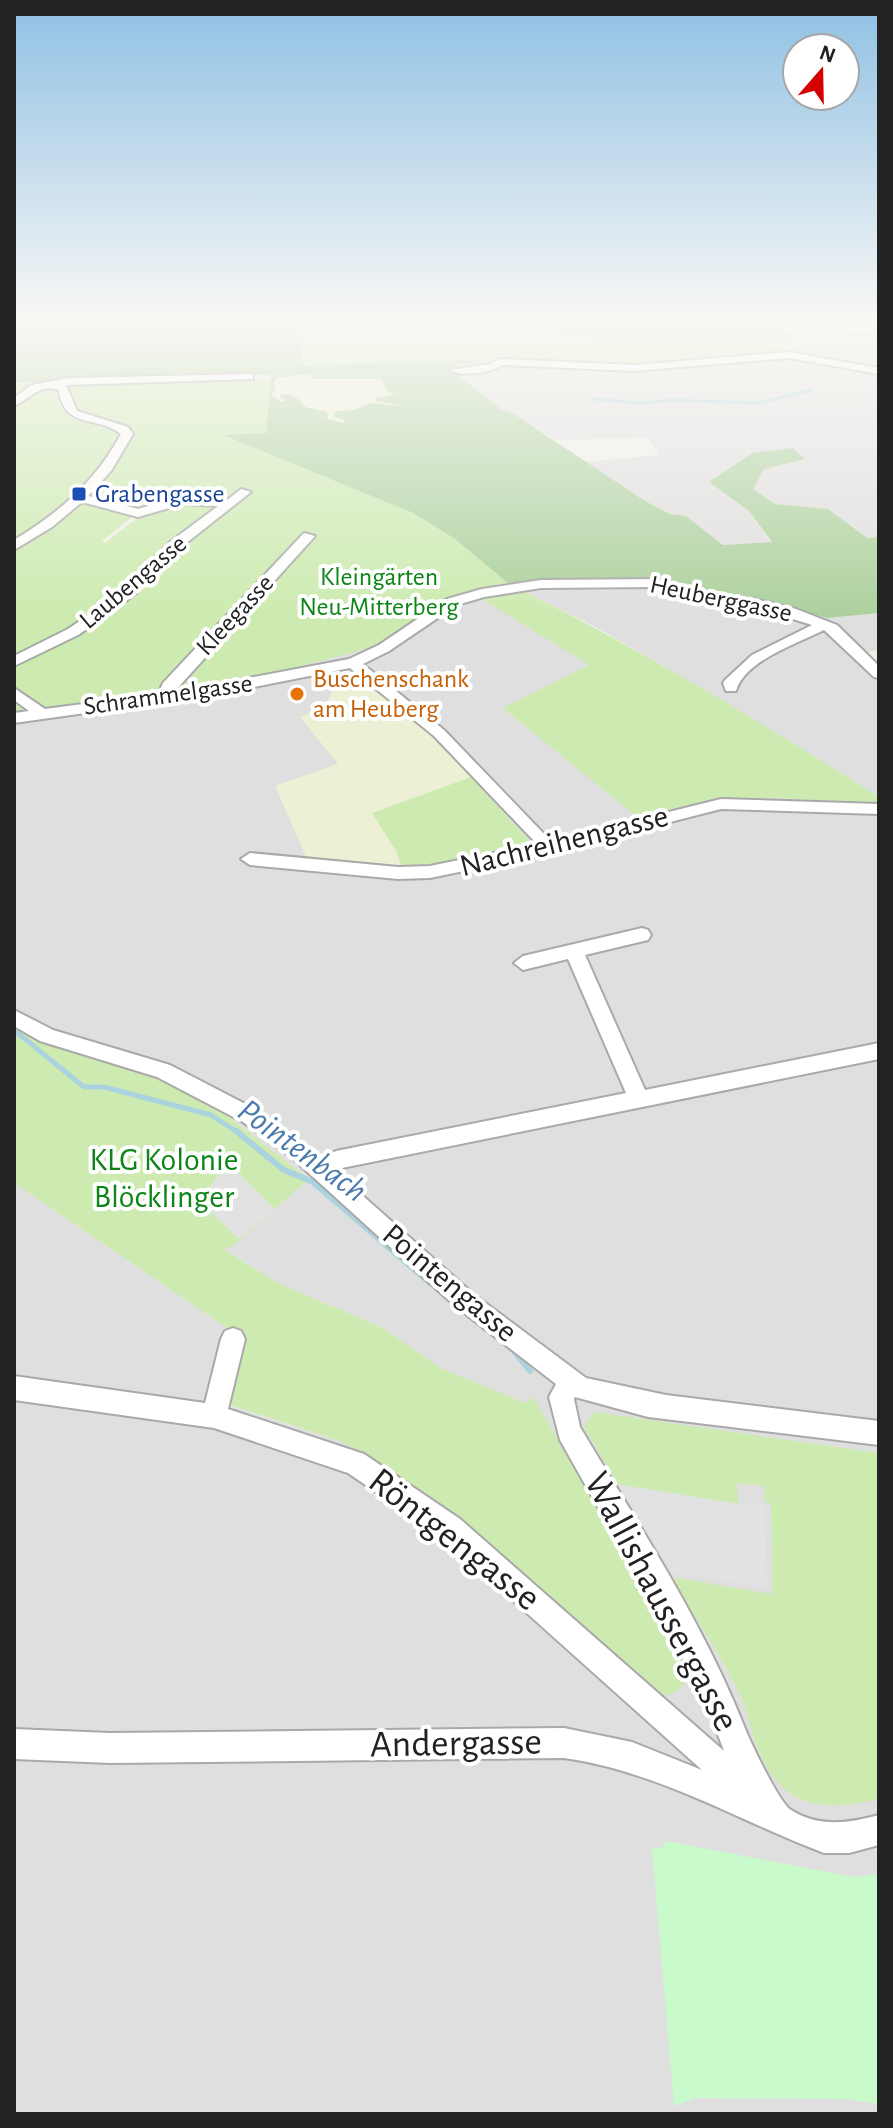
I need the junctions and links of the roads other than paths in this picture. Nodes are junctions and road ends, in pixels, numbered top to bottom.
1 (82, 416) edge
2 (245, 492) dead end
3 (78, 497) junction
4 (229, 505) junction
5 (309, 536) dead end
6 (14, 546) edge
7 (541, 584) joint
8 (825, 624) junction
9 (14, 662) edge
10 (353, 663) junction
11 (879, 674) edge
12 (731, 688) dead end
13 (14, 693) edge
14 (165, 696) junction
15 (43, 715) junction
16 (14, 718) edge
17 (879, 809) edge
18 (555, 843) junction
19 (250, 859) dead end
20 (642, 935) dead end
21 (574, 952) junction
22 (523, 963) dead end
23 (14, 1017) edge
24 (879, 1051) edge
25 (639, 1099) junction
26 (322, 1171) junction
27 (233, 1339) dead end
28 (571, 1383) junction
29 (14, 1388) edge
30 (214, 1416) junction
31 (879, 1433) edge
32 (14, 1744) edge
33 (778, 1818) junction
34 (879, 1830) edge

1 - 3 street
2 - 4 street, Laubengasse
3 - 4 street
3 - 6 street
4 - 9 street, Laubengasse
5 - 14 street, Kleegasse
7 - 8 street, Heuberggasse
7 - 10 street, Schrammelgasse
8 - 11 street, Heuberggasse
8 - 12 street
10 - 14 street, Schrammelgasse
10 - 18 street
13 - 15 street
14 - 15 street, Schrammelgasse
15 - 16 street, Schrammelgasse
17 - 18 street, Nachreihengasse
18 - 19 street, Nachreihengasse
20 - 21 street
21 - 22 street
21 - 25 street
23 - 26 street, Pointengasse
24 - 25 street
25 - 26 street
26 - 28 street, Pointengasse
27 - 30 street
28 - 31 street, Pointengasse
28 - 33 street, Wallishaussergasse
29 - 30 street, Röntgengasse
30 - 33 street, Röntgengasse
32 - 33 street, Andergasse
33 - 34 street, Andergasse

